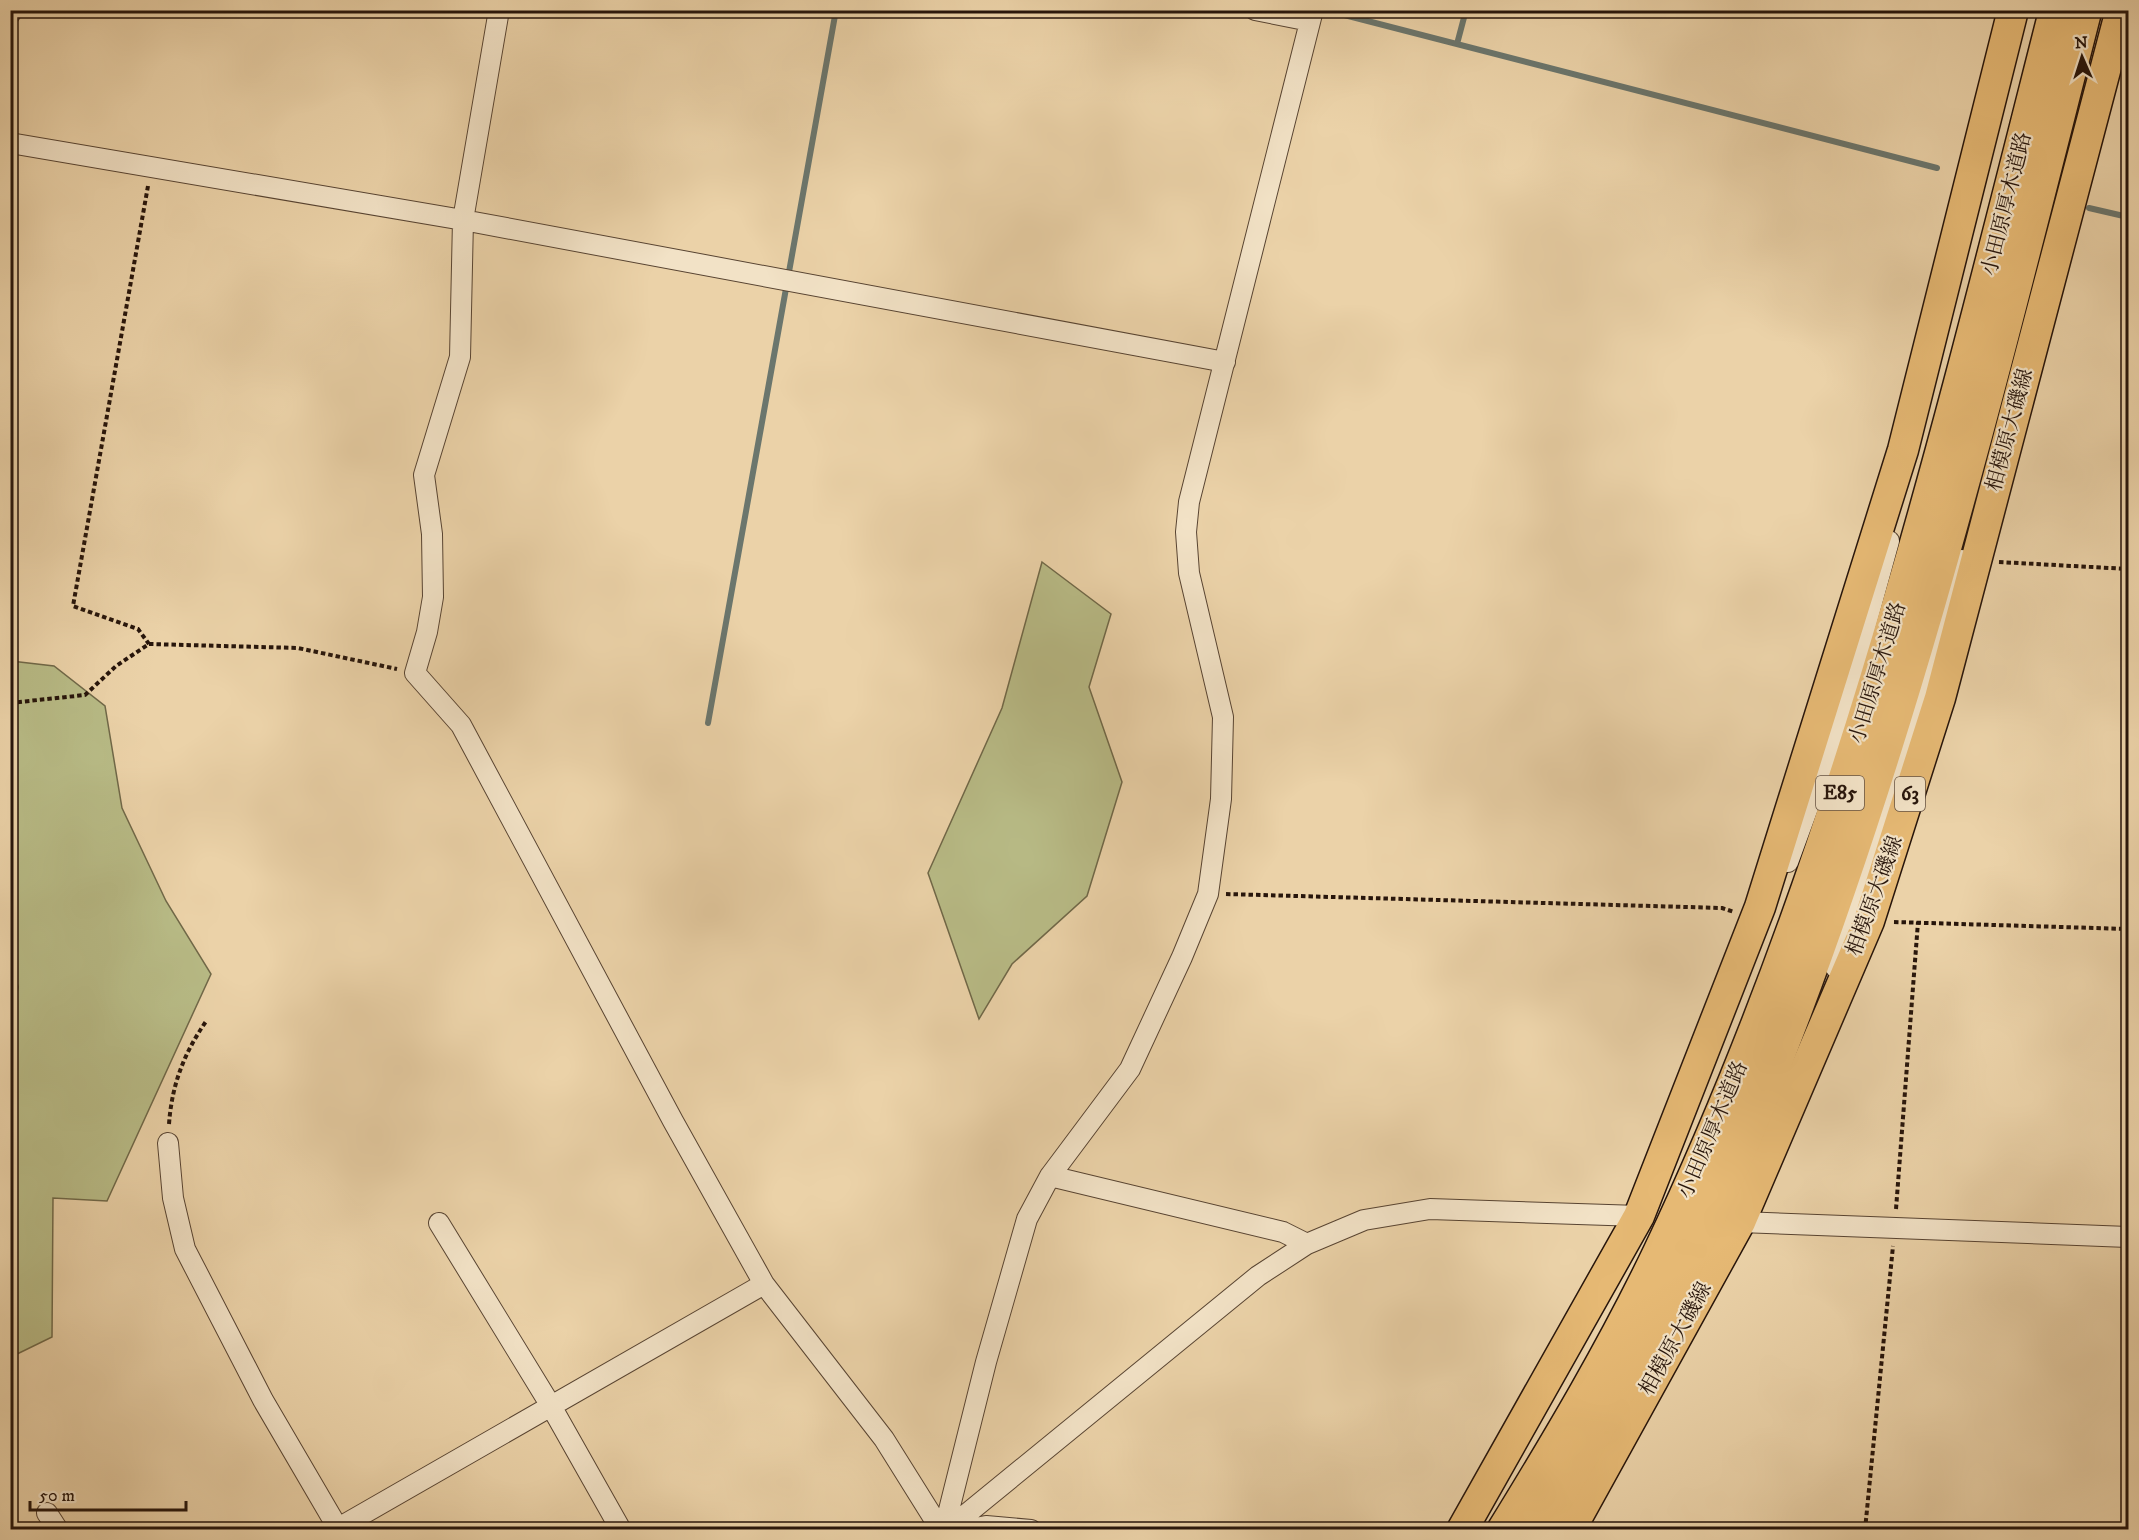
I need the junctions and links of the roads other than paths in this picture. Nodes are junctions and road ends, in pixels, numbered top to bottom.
1 (499, 10) edge
2 (1256, 10) edge
3 (2013, 10) edge
4 (2056, 10) edge
5 (2085, 10) edge
6 (2121, 10) edge
7 (1312, 16) edge
8 (10, 143) edge
9 (463, 220) junction
10 (1224, 362) junction
11 (1904, 450) junction
12 (1999, 471) junction
13 (1837, 996) junction
14 (1720, 1009) junction
15 (168, 1143) road end
16 (1050, 1176) junction
17 (1639, 1216) junction
18 (1740, 1222) junction
19 (439, 1223) dead end
20 (2128, 1237) edge
21 (1307, 1244) junction
22 (764, 1284) junction
23 (551, 1406) junction
24 (47, 1513) dead end
25 (337, 1529) edge
26 (58, 1530) edge
27 (621, 1530) edge
28 (944, 1530) edge
29 (966, 1530) edge
30 (1031, 1530) edge
31 (1462, 1530) edge
32 (1504, 1530) edge
33 (1537, 1530) edge
34 (1570, 1530) edge

1 - 9 street
2 - 7 street
3 - 11 main road
4 - 32 highway, 小田原厚木道路 / E85
5 - 33 highway, 小田原厚木道路 / E85
6 - 12 main road, 相模原大磯線 / 63
7 - 10 street
8 - 9 street
9 - 10 street
9 - 22 street
10 - 16 street
11 - 14 main road
11 - 14 street
12 - 13 main road, 相模原大磯線 / 63
12 - 13 street
13 - 18 main road, 相模原大磯線 / 63
14 - 17 main road
15 - 25 street
16 - 21 street
16 - 28 street
17 - 21 street
17 - 31 main road
18 - 20 street
18 - 34 main road, 相模原大磯線 / 63
19 - 23 street
21 - 28 street
22 - 23 street
22 - 28 street
23 - 25 street
23 - 27 street
24 - 26 street
29 - 30 street

